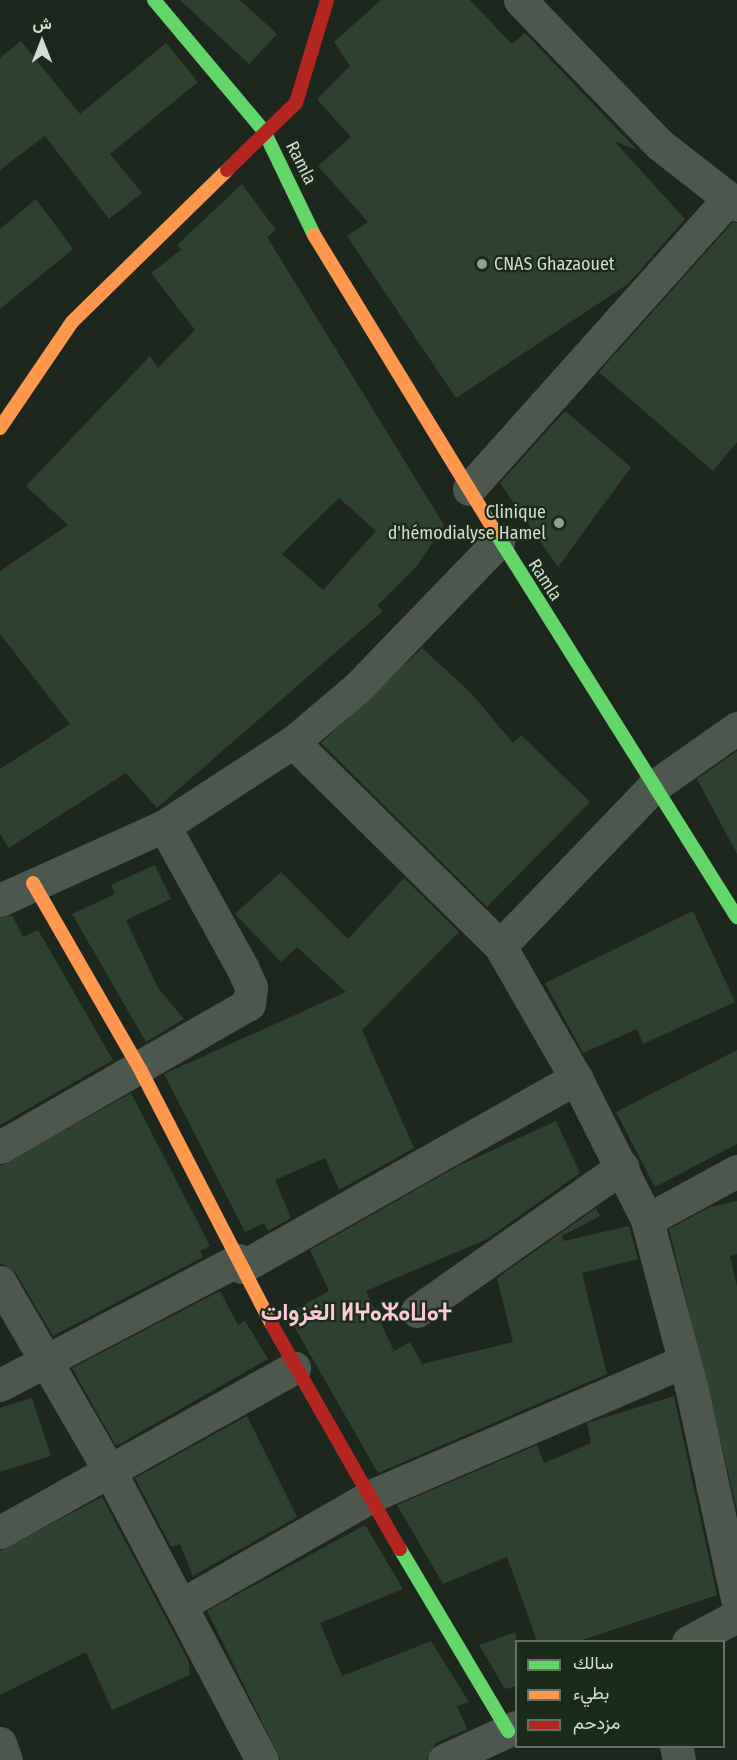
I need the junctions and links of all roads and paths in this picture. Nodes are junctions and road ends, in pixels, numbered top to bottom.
1 (154, 0) edge
2 (327, 0) edge
3 (520, 0) edge
4 (264, 131) junction
5 (732, 204) edge
6 (0, 428) edge
7 (469, 489) junction
8 (498, 542) junction
9 (737, 728) edge
10 (293, 742) junction
11 (653, 788) junction
12 (164, 826) junction
13 (33, 883) junction
14 (0, 900) edge
15 (737, 917) edge
16 (500, 946) junction
17 (141, 1071) junction
18 (576, 1078) junction
19 (0, 1147) edge
20 (622, 1167) junction
21 (737, 1171) edge
22 (647, 1220) junction
23 (240, 1264) junction
24 (0, 1282) edge
25 (417, 1311) dead end
26 (684, 1361) junction
27 (44, 1362) junction
28 (294, 1368) junction
29 (0, 1385) edge
30 (109, 1470) junction
31 (371, 1496) junction
32 (0, 1532) edge
33 (737, 1598) edge
34 (181, 1605) junction
35 (737, 1616) edge
36 (690, 1640) edge
37 (512, 1729) edge
38 (0, 1743) edge
39 (6, 1760) edge
40 (262, 1760) edge
41 (444, 1760) edge

1 - 4 street, Ramla
2 - 4 street
3 - 5 street
4 - 6 street
4 - 7 street, Ramla
5 - 7 street
7 - 8 street, Ramla
8 - 10 street
8 - 11 street, Ramla
9 - 11 street
10 - 12 street
10 - 16 street
11 - 15 street, Ramla
11 - 16 street
12 - 13 street
12 - 17 street
13 - 14 street
13 - 17 street
16 - 18 street
17 - 19 street
17 - 23 street
18 - 20 street
18 - 23 street
20 - 22 street
20 - 25 street
21 - 22 street
22 - 26 street
23 - 27 street
23 - 28 street
24 - 27 street
26 - 31 street
26 - 33 street
27 - 29 street
27 - 30 street
28 - 30 street
28 - 31 street
30 - 32 street
30 - 34 street
31 - 34 street
31 - 37 street
34 - 40 street
35 - 36 street
37 - 41 street
38 - 39 street

